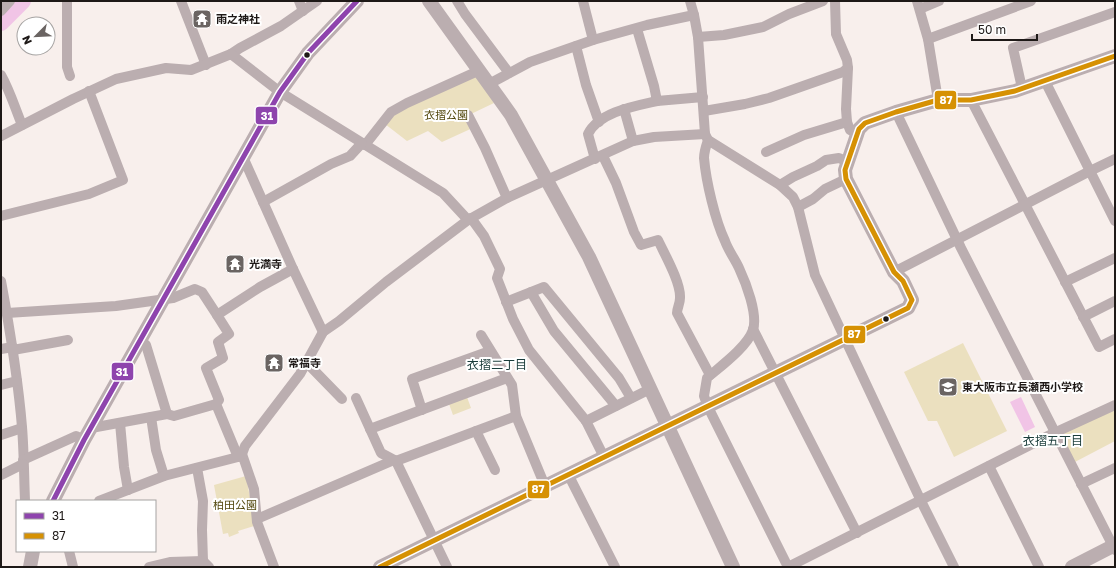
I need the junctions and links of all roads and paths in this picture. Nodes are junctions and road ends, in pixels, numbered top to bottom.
1 (10, 1) edge
2 (67, 1) edge
3 (180, 1) edge
4 (299, 1) edge
5 (317, 1) edge
6 (357, 1) edge
7 (429, 1) edge
8 (457, 1) edge
9 (583, 1) edge
10 (690, 1) edge
11 (822, 1) edge
12 (835, 1) edge
13 (939, 1) edge
14 (1031, 1) edge
15 (919, 5) edge
16 (1005, 6) edge
17 (1, 11) edge
18 (303, 11) junction
19 (1115, 12) edge
20 (694, 15) junction
21 (637, 28) junction
22 (698, 37) junction
23 (928, 39) junction
24 (593, 40) junction
25 (576, 46) junction
26 (230, 54) junction
27 (1115, 56) edge
28 (206, 65) junction
29 (848, 68) junction
30 (478, 70) junction
31 (509, 73) junction
32 (1, 75) edge
33 (70, 76) dead end
34 (1046, 81) junction
35 (489, 84) junction
36 (1022, 88) junction
37 (89, 91) junction
38 (280, 92) junction
39 (703, 97) junction
40 (938, 100) junction
41 (972, 100) junction
42 (657, 102) junction
43 (624, 109) junction
44 (704, 111) junction
45 (896, 112) junction
46 (468, 115) dead end
47 (599, 122) junction
48 (847, 122) junction
49 (22, 125) junction
50 (857, 134) junction
51 (1, 136) edge
52 (706, 137) junction
53 (633, 141) junction
54 (364, 144) junction
55 (766, 152) dead end
56 (243, 157) junction
57 (599, 157) junction
58 (1115, 159) edge
59 (848, 162) junction
60 (1090, 171) junction
61 (846, 178) junction
62 (546, 180) junction
63 (780, 185) junction
64 (507, 198) junction
65 (263, 202) junction
66 (1025, 204) junction
67 (798, 207) junction
68 (1112, 209) edge
69 (1, 216) edge
70 (470, 219) junction
71 (1115, 221) edge
72 (957, 239) junction
73 (1115, 258) edge
74 (292, 269) junction
75 (894, 272) junction
76 (1, 281) edge
77 (1065, 282) junction
78 (531, 292) junction
79 (3, 300) edge
80 (164, 300) junction
81 (1115, 301) edge
82 (506, 302) junction
83 (7, 313) junction
84 (217, 315) junction
85 (1083, 317) junction
86 (753, 329) junction
87 (323, 332) junction
88 (481, 335) dead end
89 (1115, 339) edge
90 (68, 340) dead end
91 (844, 340) junction
92 (140, 341) junction
93 (13, 348) junction
94 (1, 349) edge
95 (490, 351) junction
96 (306, 362) junction
97 (776, 374) junction
98 (710, 375) junction
99 (507, 378) junction
100 (18, 380) junction
101 (1, 385) edge
102 (650, 389) junction
103 (356, 398) dead end
104 (631, 398) junction
105 (342, 399) dead end
106 (216, 404) junction
107 (1115, 405) edge
108 (616, 406) junction
109 (708, 407) junction
110 (422, 410) junction
111 (167, 414) junction
112 (516, 416) junction
113 (151, 417) junction
114 (586, 421) junction
115 (120, 423) junction
116 (667, 426) junction
117 (22, 428) junction
118 (91, 428) junction
119 (370, 429) junction
120 (476, 431) junction
121 (1054, 433) junction
122 (1, 435) edge
123 (84, 440) junction
124 (240, 456) junction
125 (604, 457) junction
126 (395, 461) junction
127 (23, 462) junction
128 (989, 466) junction
129 (197, 468) junction
130 (1115, 468) edge
131 (495, 470) dead end
132 (568, 474) junction
133 (1, 475) edge
134 (164, 476) junction
135 (1081, 484) junction
136 (545, 486) junction
137 (128, 490) junction
138 (25, 500) edge
139 (54, 500) edge
140 (102, 500) edge
141 (921, 501) junction
142 (256, 520) junction
143 (857, 533) junction
144 (434, 540) junction
145 (1114, 547) edge
146 (33, 552) edge
147 (69, 552) edge
148 (206, 564) edge
149 (30, 567) edge
150 (73, 567) edge
151 (149, 567) edge
152 (274, 567) edge
153 (380, 567) edge
154 (447, 567) edge
155 (615, 567) edge
156 (734, 567) edge
157 (788, 567) edge
158 (954, 567) edge
159 (1039, 567) edge
160 (1072, 567) edge

1 - 17 street
2 - 33 street
3 - 28 street
4 - 18 street
5 - 18 street
6 - 38 street
7 - 30 street
8 - 31 street
9 - 24 street
10 - 20 street
11 - 22 street
12 - 29 street
13 - 15 street
14 - 16 street
15 - 23 street
16 - 23 street
18 - 26 street
19 - 36 street
20 - 21 street
20 - 22 street
21 - 24 street
21 - 42 street
22 - 39 street
23 - 40 street
24 - 25 street
25 - 31 street
25 - 47 street
26 - 28 street
26 - 38 street
27 - 34 street
28 - 37 street
29 - 44 street
29 - 48 street
30 - 35 street
30 - 54 street
31 - 35 street
32 - 49 street
34 - 36 street
34 - 60 street
35 - 62 street
36 - 41 street
37 - 49 street
37 - 69 street
38 - 54 street
38 - 56 street
39 - 42 street
39 - 44 street
40 - 41 street
40 - 45 street
41 - 66 street
42 - 43 street
43 - 47 street
43 - 53 street
44 - 52 street
45 - 50 street
45 - 72 street
46 - 64 street
47 - 57 street
48 - 50 street
48 - 55 street
49 - 51 street
50 - 59 street
52 - 53 street
52 - 63 street
52 - 86 street
53 - 57 street
54 - 65 street
54 - 70 street
56 - 65 street
56 - 80 street
57 - 62 street
57 - 98 street
58 - 60 street
59 - 61 street
59 - 63 street
60 - 66 street
60 - 68 street
61 - 67 street
61 - 75 street
62 - 64 street
62 - 102 street
63 - 67 street
64 - 70 street
65 - 74 street
66 - 72 street
66 - 77 street
67 - 91 street
68 - 71 street
70 - 82 street
70 - 87 street
72 - 75 street
72 - 121 street
73 - 77 street
74 - 84 street
74 - 87 street
75 - 91 street
76 - 79 street
77 - 85 street
78 - 82 street
78 - 104 street
78 - 108 street
79 - 83 street
80 - 83 street
80 - 84 street
80 - 92 street
81 - 85 street
82 - 114 street
83 - 93 street
84 - 106 street
85 - 89 street
86 - 97 street
86 - 98 street
87 - 96 street
88 - 95 street
90 - 93 street
91 - 97 street
91 - 141 street
92 - 111 street
92 - 118 street
93 - 94 street
93 - 100 street
95 - 99 street
95 - 110 street
96 - 105 street
96 - 124 street
97 - 109 street
97 - 143 street
98 - 109 street
99 - 110 street
99 - 112 street
100 - 101 street
100 - 117 street
102 - 104 street
102 - 116 street
103 - 119 street
104 - 108 street
106 - 111 street
106 - 124 street
107 - 121 street
108 - 114 street
109 - 116 street
109 - 157 street
110 - 119 street
111 - 113 street
112 - 120 street
112 - 136 street
113 - 115 street
113 - 134 street
114 - 125 street
115 - 118 street
115 - 137 street
116 - 125 street
116 - 156 street
117 - 122 street
117 - 127 street
118 - 123 street
119 - 126 street
120 - 126 street
120 - 131 street
121 - 128 street
121 - 135 street
123 - 127 street
123 - 139 street
124 - 129 street
124 - 142 street
125 - 132 street
126 - 142 street
126 - 144 street
127 - 133 street
127 - 138 street
128 - 141 street
128 - 159 street
129 - 134 street
129 - 148 street
130 - 135 street
132 - 136 street
132 - 155 street
134 - 137 street
135 - 145 street
136 - 144 street
137 - 140 street
141 - 143 street
141 - 158 street
142 - 152 street
143 - 157 street
144 - 153 street
144 - 154 street
145 - 160 street
146 - 149 street
147 - 150 street
148 - 151 street

